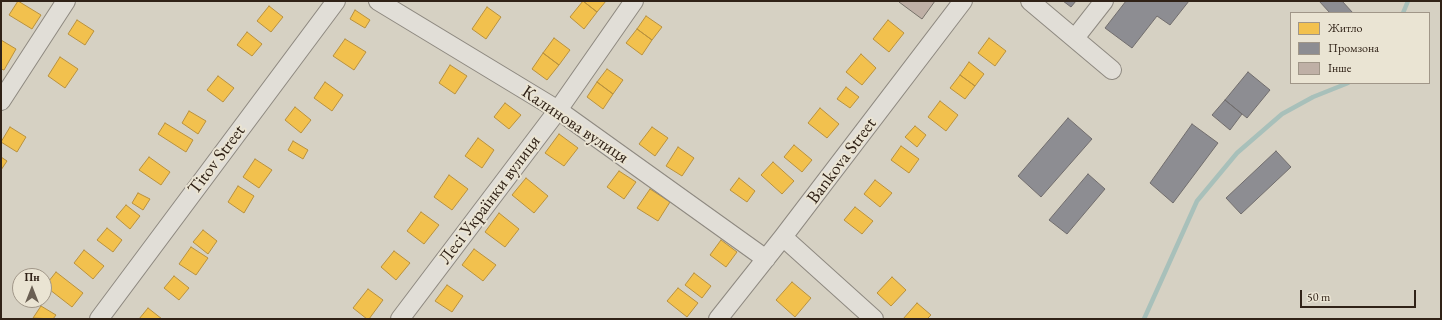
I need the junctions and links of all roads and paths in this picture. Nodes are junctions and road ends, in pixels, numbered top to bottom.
1 (66, 1) edge
2 (336, 1) edge
3 (378, 1) edge
4 (634, 1) edge
5 (963, 1) edge
6 (1030, 1) edge
7 (1104, 1) edge
8 (1075, 38) junction
9 (1112, 70) dead end
10 (1, 101) edge
11 (558, 110) junction
12 (783, 237) junction
13 (766, 259) junction
14 (99, 319) edge
15 (400, 319) edge
16 (718, 319) edge
17 (874, 319) edge

1 - 10 street
2 - 14 street, Titov Street
3 - 11 street, Калинова вулиця
4 - 11 street, Лесі Українки вулиця
5 - 12 street, Bankova Street
6 - 8 street
7 - 8 street
8 - 9 street
11 - 13 street, Калинова вулиця
11 - 15 street, Лесі Українки вулиця
12 - 13 street, Bankova Street
12 - 17 street
13 - 16 street, Bankova Street

